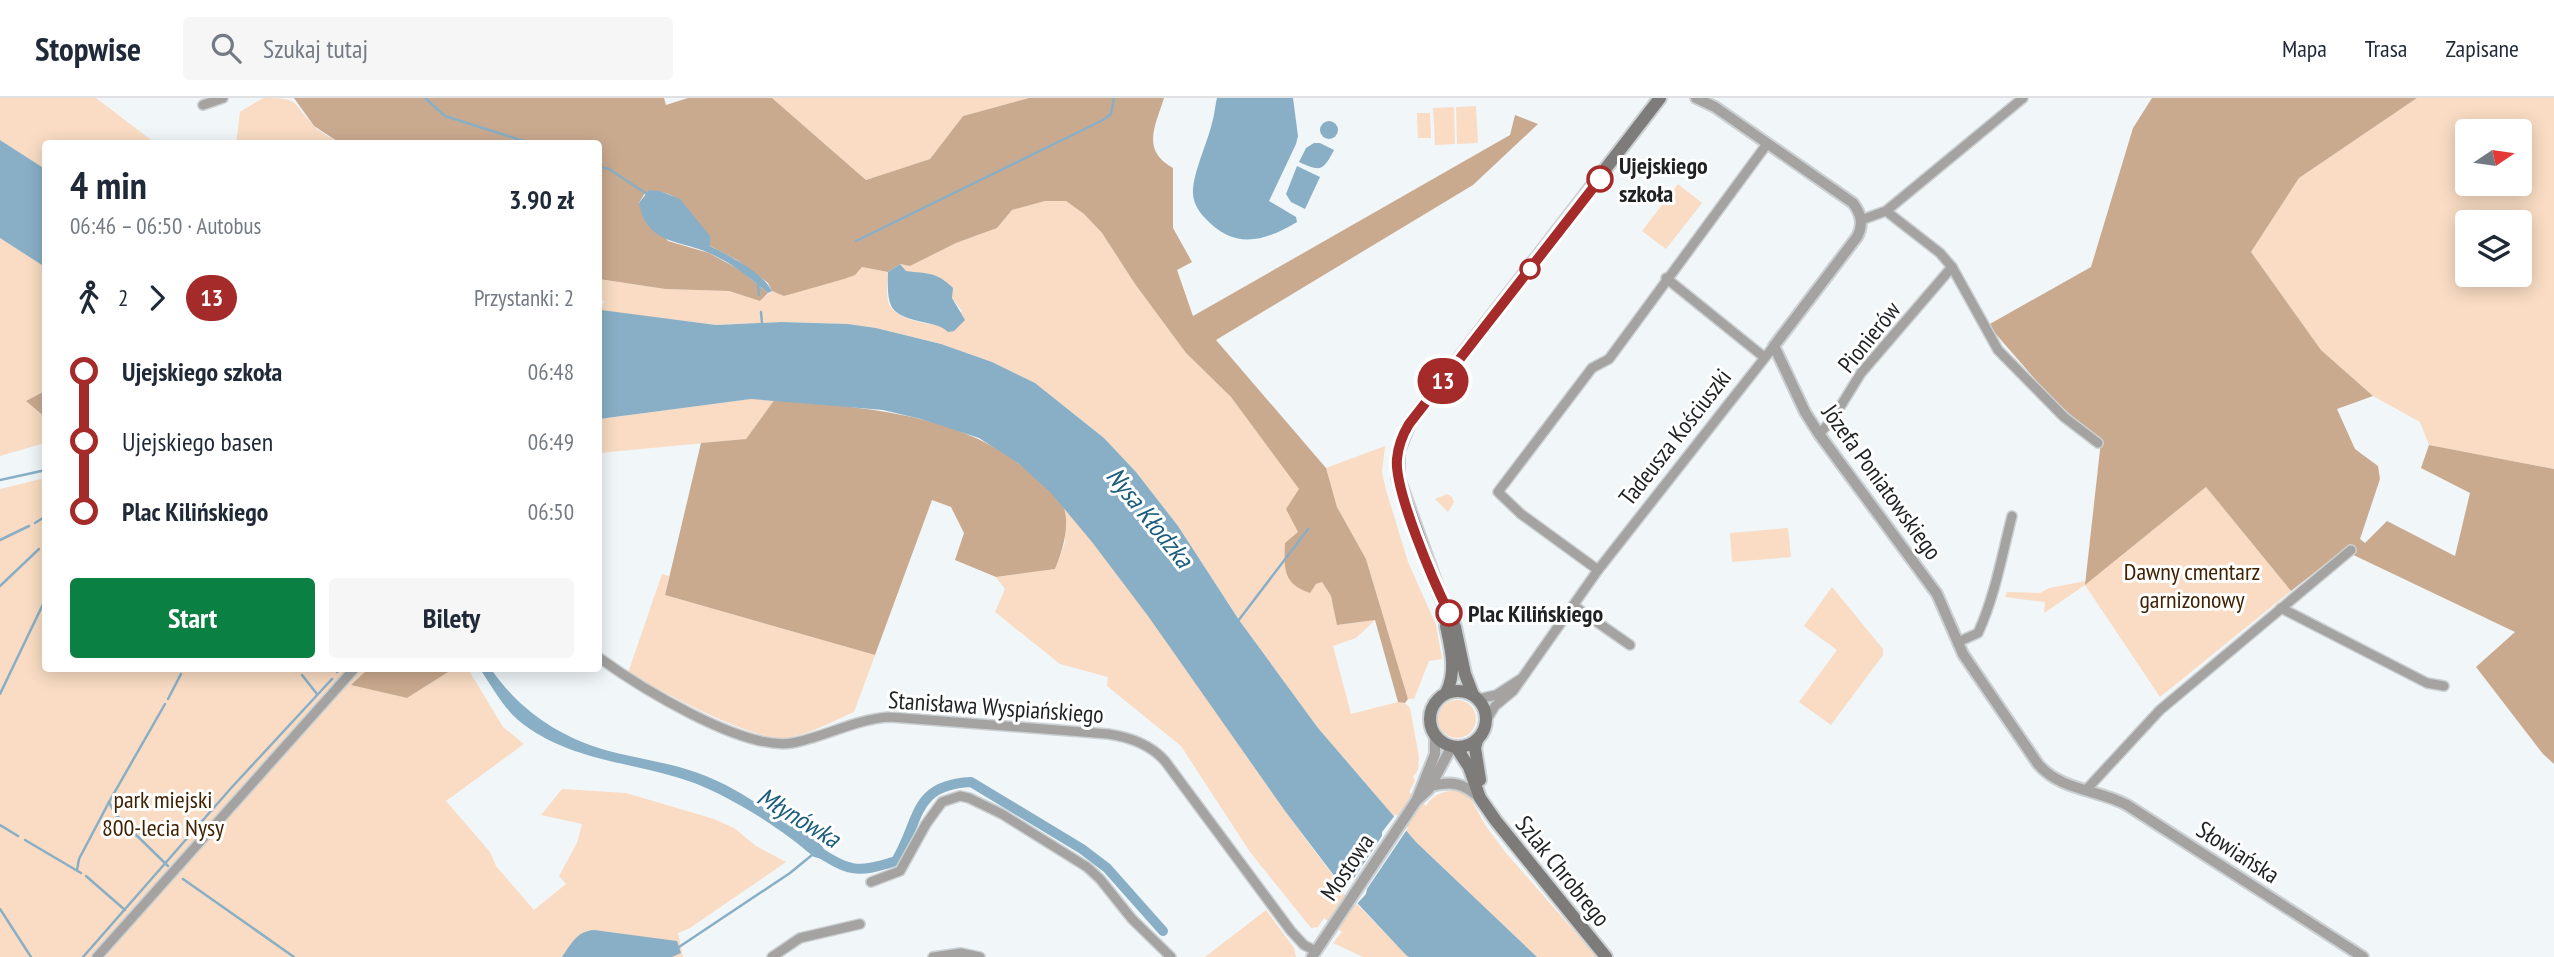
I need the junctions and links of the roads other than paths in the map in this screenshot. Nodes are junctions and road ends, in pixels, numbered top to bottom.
1 (223, 98) edge
2 (1696, 98) edge
3 (1707, 98) edge
4 (2023, 98) edge
5 (1657, 100) edge
6 (202, 105) dead end
7 (1715, 107) junction
8 (1767, 144) junction
9 (1886, 211) junction
10 (1861, 220) junction
11 (1952, 267) junction
12 (1666, 278) junction
13 (1774, 346) junction
14 (1764, 357) junction
15 (1819, 434) junction
16 (2098, 443) dead end
17 (2012, 516) dead end
18 (2351, 550) dead end
19 (1598, 570) junction
20 (1440, 595) junction
21 (1574, 606) junction
22 (2281, 608) junction
23 (1958, 642) junction
24 (1630, 645) dead end
25 (602, 660) edge
26 (351, 672) edge
27 (1520, 679) junction
28 (2444, 686) dead end
29 (1446, 693) junction
30 (1475, 697) junction
31 (1486, 721) junction
32 (1435, 736) junction
33 (1477, 740) junction
34 (1454, 747) junction
35 (2086, 790) junction
36 (1423, 793) junction
37 (1480, 798) junction
38 (1489, 810) junction
39 (871, 882) dead end
40 (860, 924) dead end
41 (1314, 954) edge
42 (97, 957) edge
43 (772, 957) edge
44 (933, 957) edge
45 (980, 957) edge
46 (1171, 957) edge
47 (1606, 957) edge
48 (2363, 957) edge

1 - 6 street
2 - 7 street
3 - 7 street
4 - 9 street
5 - 20 main road
7 - 8 street
8 - 10 street
8 - 12 street
9 - 10 street
9 - 11 street
10 - 13 street, Tadeusza Kościuszki
11 - 15 street, Pionierów
11 - 16 street
12 - 14 street
12 - 19 street
13 - 14 street, Tadeusza Kościuszki
13 - 15 street, Józefa Poniatowskiego
14 - 19 street, Tadeusza Kościuszki
15 - 23 street, Józefa Poniatowskiego
17 - 23 street
18 - 22 street
19 - 21 street, Tadeusza Kościuszki
20 - 29 main road
20 - 30 main road
21 - 24 street
21 - 27 street, Tadeusza Kościuszki
22 - 28 street
22 - 35 street
23 - 35 street, Józefa Poniatowskiego
25 - 41 street, Stanisława Wyspiańskiego
26 - 42 street
27 - 30 street, Tadeusza Kościuszki
27 - 31 street, Tadeusza Kościuszki
29 - 30 main road
29 - 32 main road
30 - 31 main road
31 - 33 main road
32 - 34 main road
32 - 36 street, Mostowa
33 - 34 main road
33 - 38 main road, Szlak Chrobrego
34 - 36 street, Mostowa
34 - 37 main road, Szlak Chrobrego
35 - 48 street, Słowiańska
36 - 37 street
36 - 41 street, Mostowa
37 - 38 main road, Szlak Chrobrego
38 - 47 main road, Szlak Chrobrego
39 - 46 street
40 - 43 street
44 - 45 street

